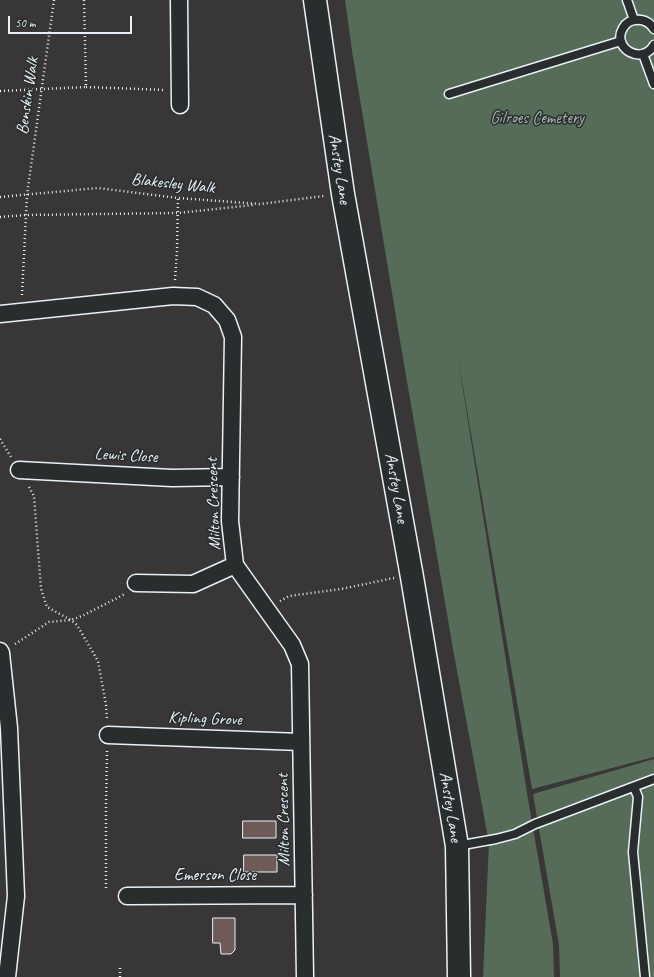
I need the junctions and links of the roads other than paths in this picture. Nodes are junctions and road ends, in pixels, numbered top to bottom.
1 (179, 0) edge
2 (314, 0) edge
3 (627, 0) edge
4 (634, 20) junction
5 (654, 29) edge
6 (621, 42) junction
7 (654, 45) edge
8 (643, 54) junction
9 (654, 84) edge
10 (449, 94) dead end
11 (180, 105) dead end
12 (0, 314) edge
13 (18, 470) road end
14 (231, 477) junction
15 (235, 565) junction
16 (136, 583) road end
17 (1, 652) edge
18 (108, 735) road end
19 (301, 742) junction
20 (654, 780) edge
21 (634, 787) junction
22 (456, 846) junction
23 (304, 895) junction
24 (126, 896) dead end
25 (0, 977) edge
26 (3, 977) edge
27 (7, 977) edge
28 (305, 977) edge
29 (459, 977) edge
30 (645, 977) edge

1 - 11 street
2 - 22 main road, Anstey Lane
3 - 4 lane
4 - 5 lane
4 - 6 lane
6 - 8 lane
6 - 10 lane
7 - 8 lane
8 - 9 lane
12 - 14 street, Milton Crescent
13 - 14 street, Lewis Close
14 - 15 street, Milton Crescent
15 - 16 street
15 - 19 street, Milton Crescent
17 - 27 street
18 - 19 street, Kipling Grove
19 - 23 street, Milton Crescent
20 - 21 lane
21 - 22 lane
21 - 30 lane
22 - 29 main road, Anstey Lane
23 - 24 street, Emerson Close
23 - 28 street, Milton Crescent
25 - 26 street

